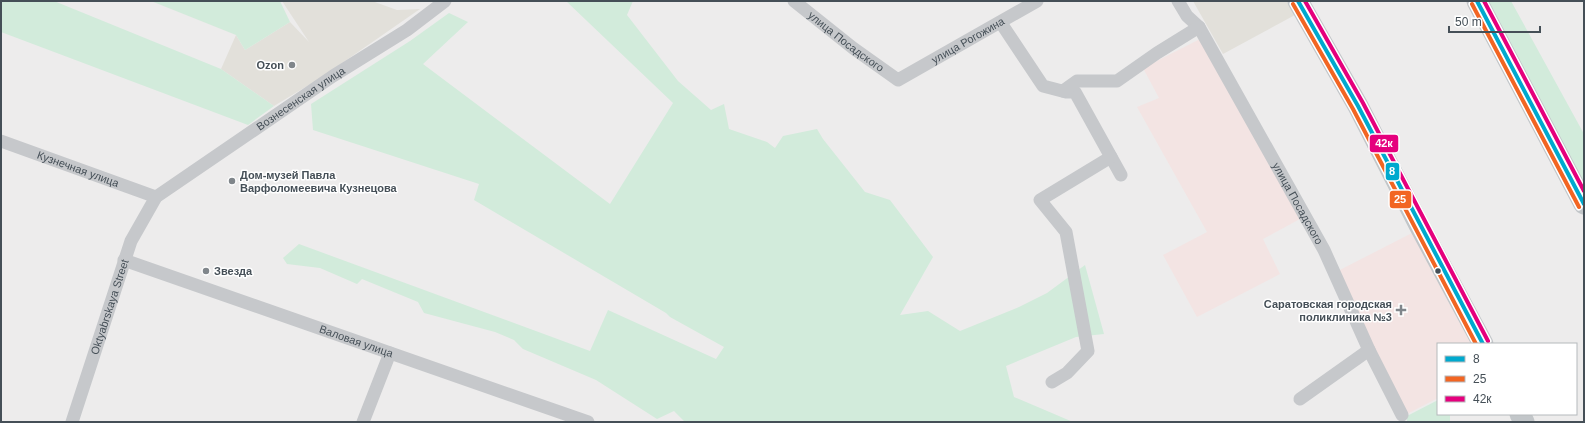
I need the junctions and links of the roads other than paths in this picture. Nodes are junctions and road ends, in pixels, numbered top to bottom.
1 (445, 1) edge
2 (794, 1) edge
3 (1037, 1) edge
4 (1178, 1) edge
5 (1298, 1) edge
6 (1477, 1) edge
7 (1001, 23) junction
8 (1199, 27) junction
9 (898, 80) joint
10 (1063, 91) junction
11 (1, 141) edge
12 (1111, 157) junction
13 (1121, 175) dead end
14 (156, 197) junction
15 (1584, 204) edge
16 (124, 260) junction
17 (1482, 343) edge
18 (1369, 350) junction
19 (390, 353) junction
20 (1052, 382) dead end
21 (1300, 399) dead end
22 (1402, 415) dead end
23 (72, 422) edge
24 (363, 422) edge
25 (588, 422) edge

1 - 14 street, Вознесенская улица
2 - 9 street, улица Посадского
3 - 7 street, улица Рогожина
4 - 8 street, улица Посадского
5 - 17 main road
6 - 15 main road
7 - 9 street, улица Рогожина
7 - 10 street
8 - 10 street
8 - 18 street, улица Посадского
10 - 12 street
11 - 14 street, Кузнечная улица
12 - 13 street
12 - 20 street
14 - 16 street, Oktyabrskaya Street
16 - 19 street, Валовая улица
16 - 23 street, Oktyabrskaya Street
18 - 21 street
18 - 22 street, улица Посадского
19 - 24 street
19 - 25 street, Валовая улица

